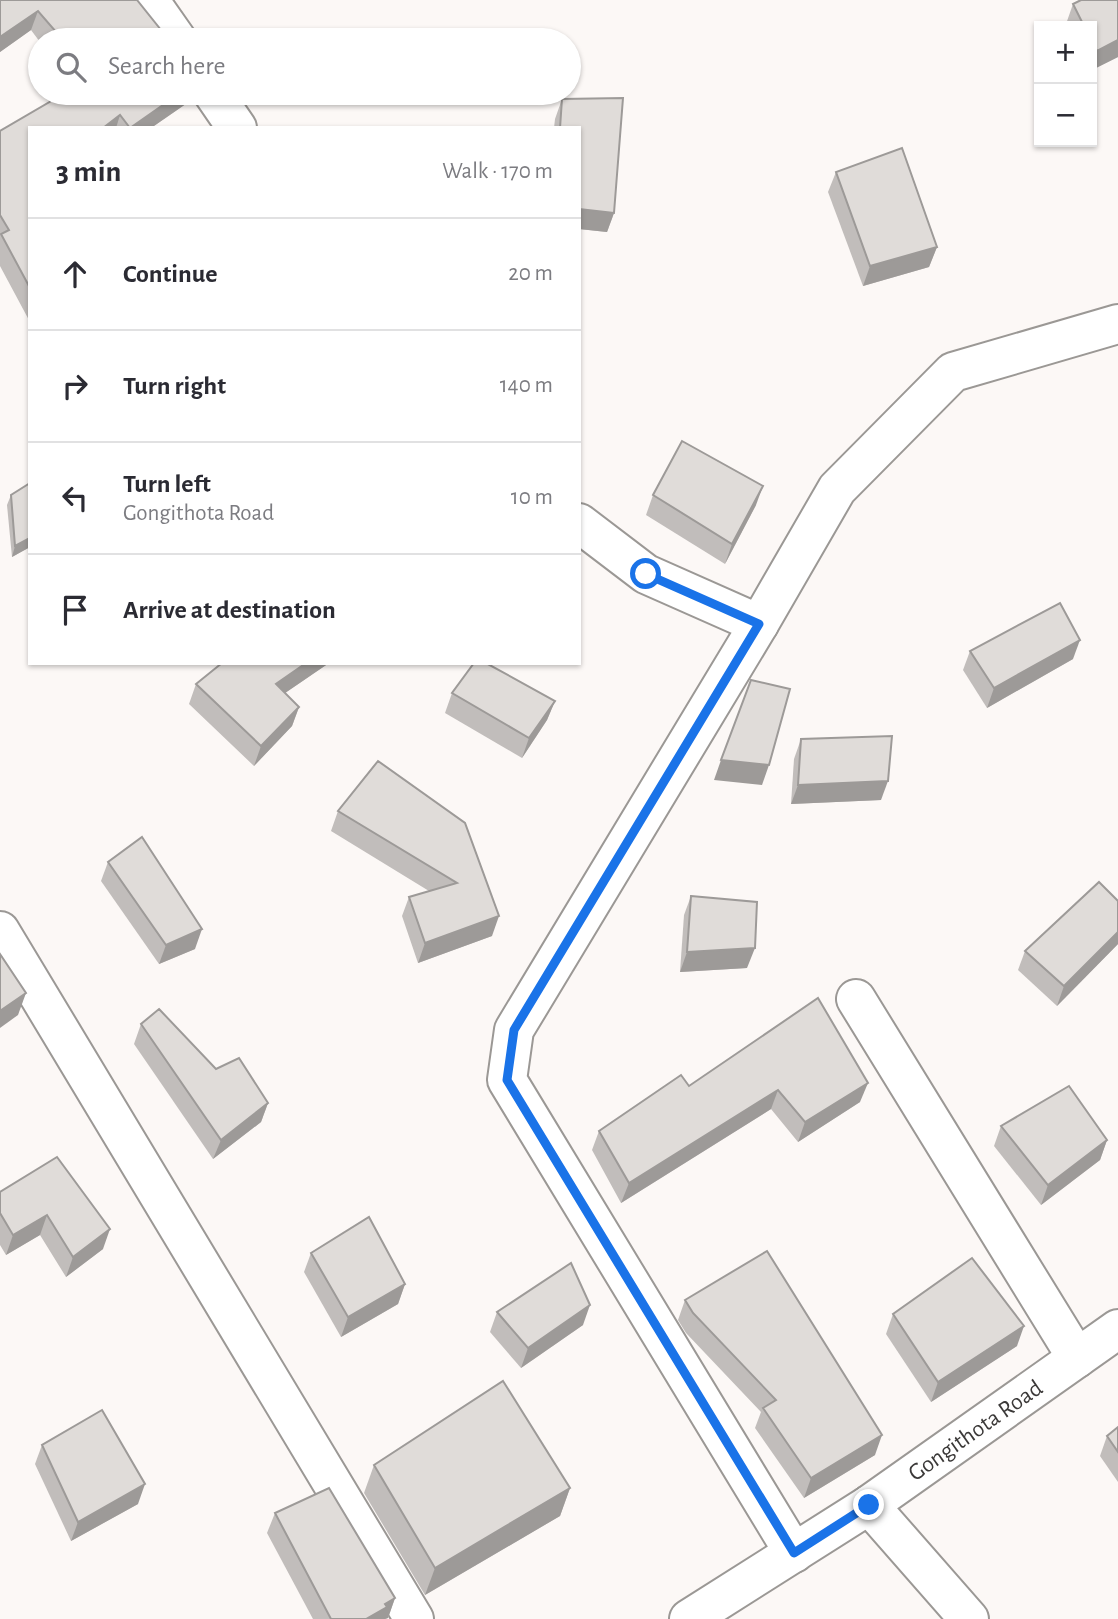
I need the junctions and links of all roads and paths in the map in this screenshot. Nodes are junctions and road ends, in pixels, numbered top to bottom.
1 (149, 0) edge
2 (169, 28) edge
3 (221, 105) edge
4 (236, 126) edge
5 (1118, 324) edge
6 (581, 525) edge
7 (759, 624) junction
8 (0, 931) edge
9 (856, 999) dead end
10 (1118, 1329) edge
11 (1077, 1358) junction
12 (869, 1505) junction
13 (794, 1553) junction
14 (414, 1619) edge
15 (689, 1619) edge
16 (970, 1619) edge

1 - 2 street
3 - 4 street
5 - 7 street
6 - 7 street
7 - 13 street
8 - 14 street
9 - 11 street
10 - 11 street, Gongithota Road
11 - 12 street, Gongithota Road
12 - 13 street, Gongithota Road
12 - 16 street
13 - 15 street, Gongithota Road

